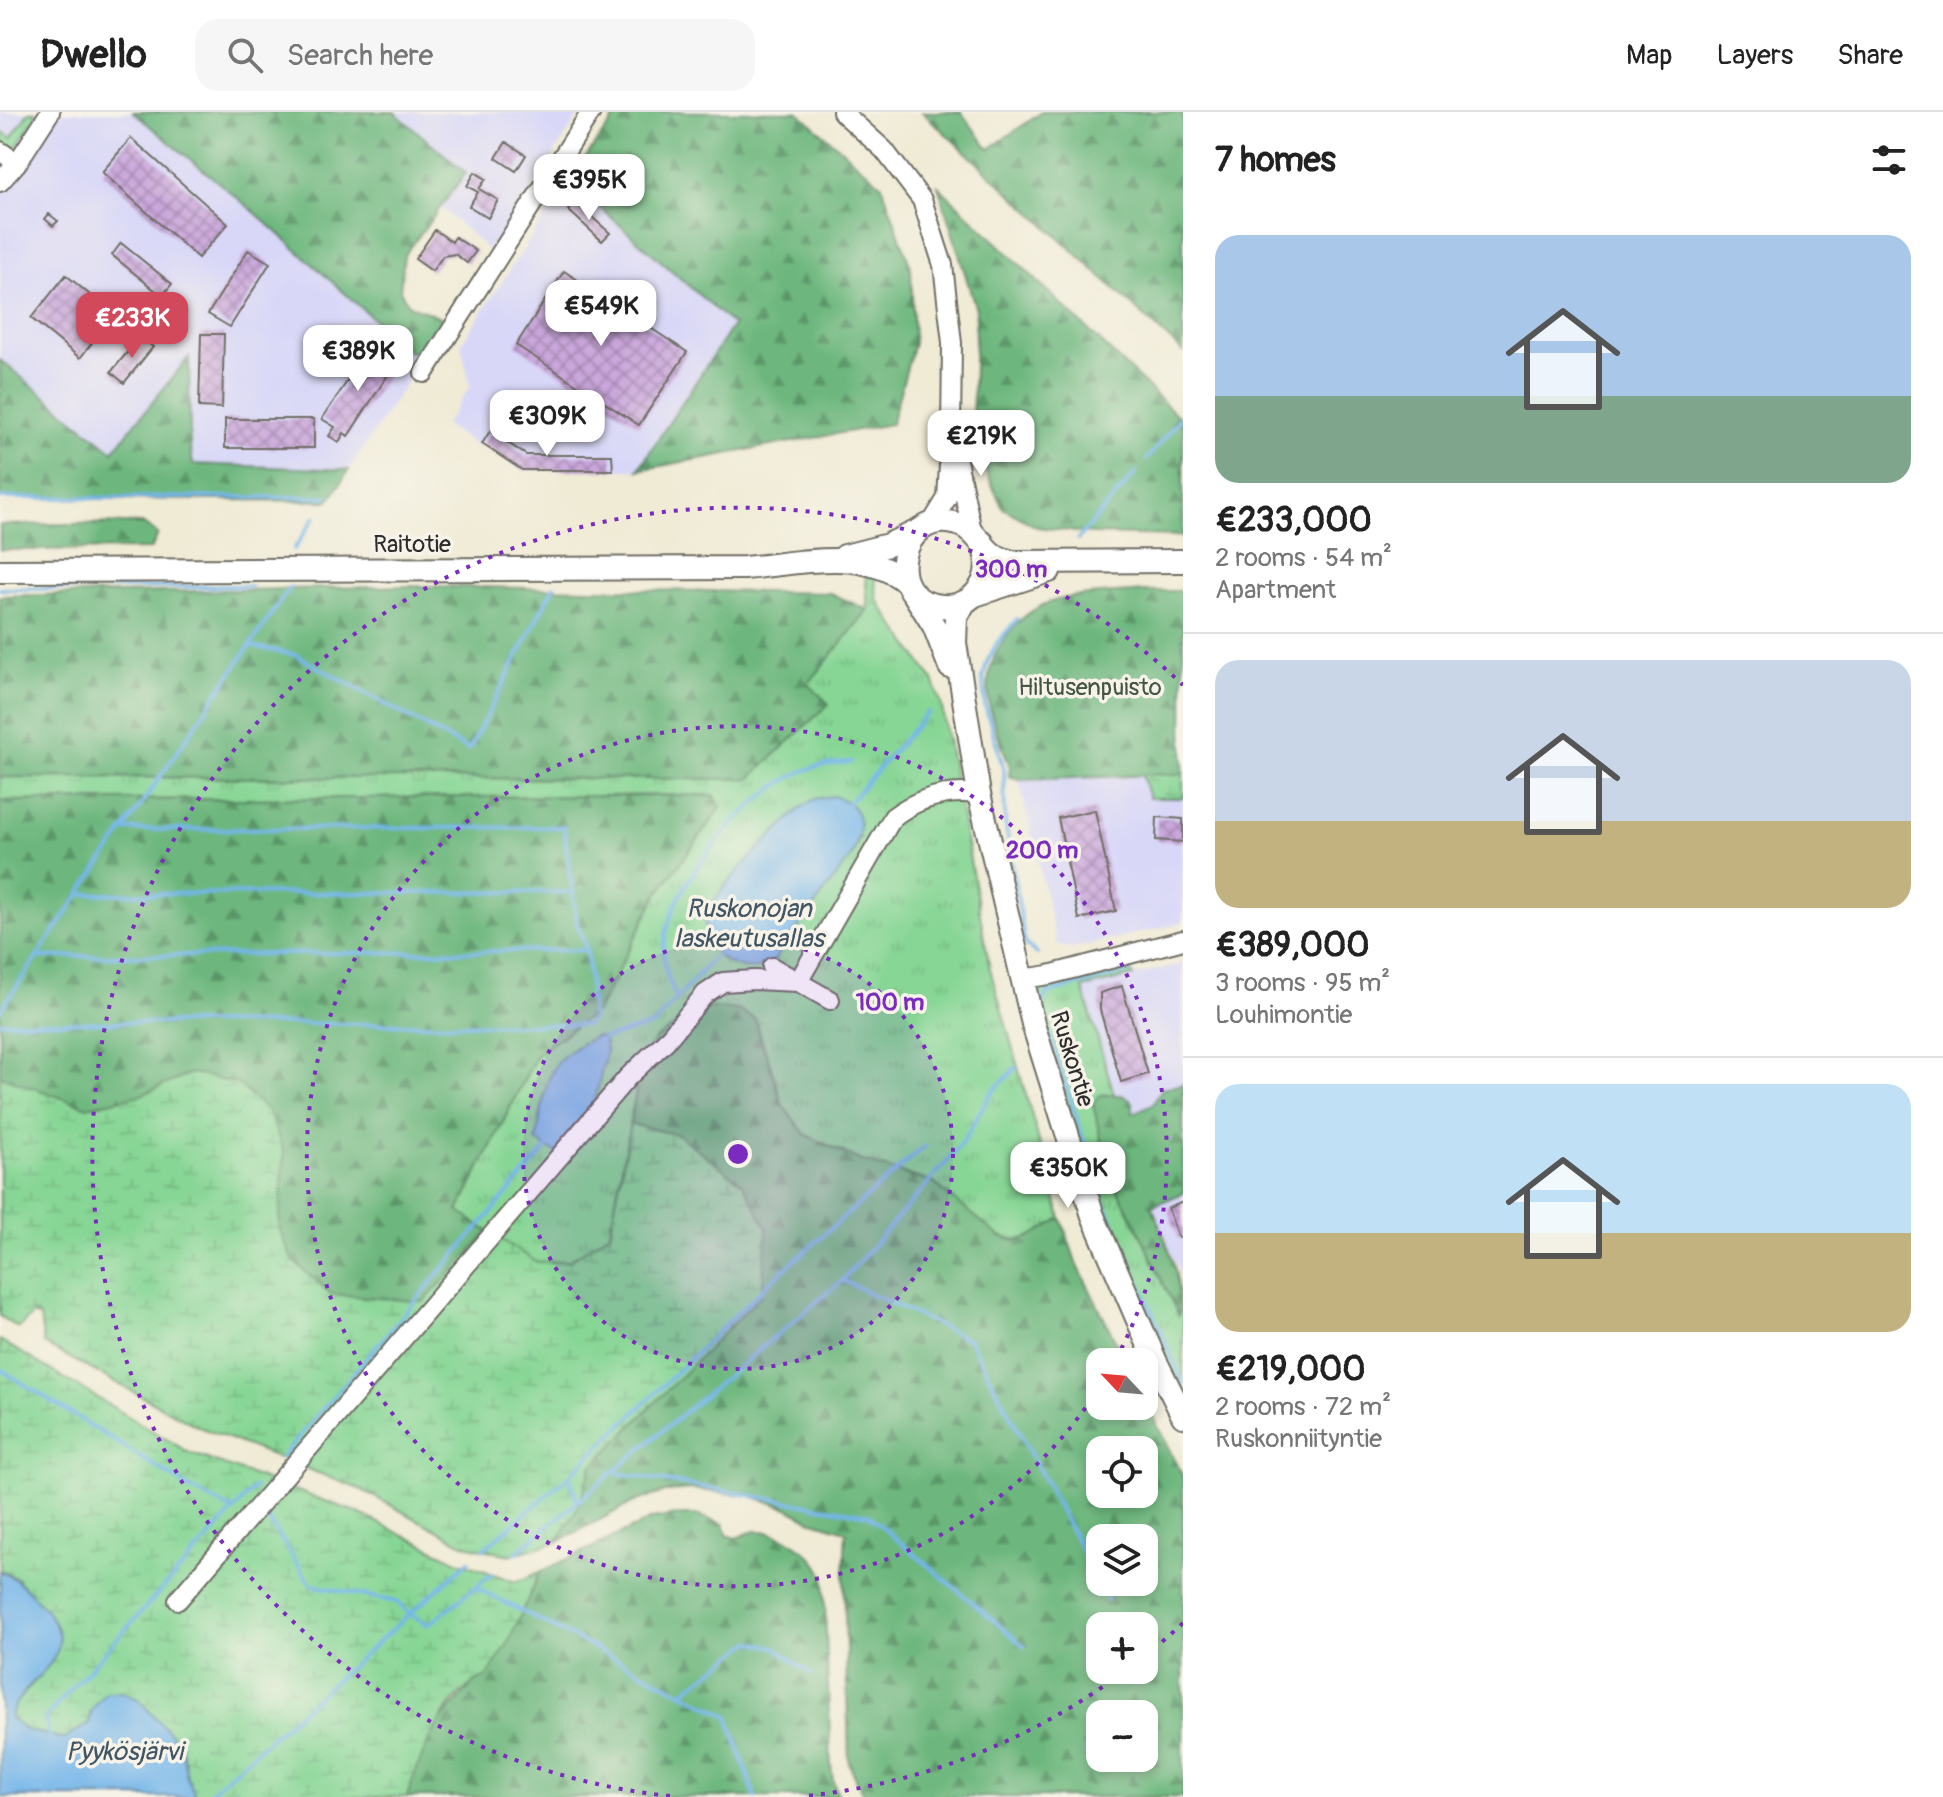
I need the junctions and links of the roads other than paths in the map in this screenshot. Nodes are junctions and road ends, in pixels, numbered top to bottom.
1 (50, 112) edge
2 (591, 112) edge
3 (842, 112) edge
4 (0, 151) edge
5 (17, 163) junction
6 (1, 183) edge
7 (424, 373) dead end
8 (951, 433) junction
9 (925, 528) junction
10 (977, 537) junction
11 (1183, 561) edge
12 (824, 562) junction
13 (1081, 562) junction
14 (0, 571) edge
15 (910, 588) junction
16 (969, 599) junction
17 (963, 700) junction
18 (979, 794) junction
19 (1183, 940) edge
20 (772, 967) dead end
21 (1023, 979) junction
22 (798, 982) junction
23 (830, 1000) dead end
24 (1183, 1416) edge
25 (178, 1600) dead end

1 - 5 street
2 - 7 street
3 - 8 street
4 - 5 street
5 - 6 street
8 - 9 street
8 - 10 street
9 - 10 main road
9 - 12 main road, Raitotie
9 - 15 main road
10 - 13 main road
10 - 16 main road
11 - 13 main road
12 - 14 main road, Raitotie
12 - 15 main road, Raitotie
13 - 16 main road
15 - 16 main road
15 - 17 main road, Ruskontie
16 - 17 main road, Ruskontie
17 - 18 main road, Ruskontie
18 - 21 main road, Ruskontie
18 - 22 street
19 - 21 street
20 - 22 street
21 - 24 main road, Ruskontie
22 - 23 street
22 - 25 street

